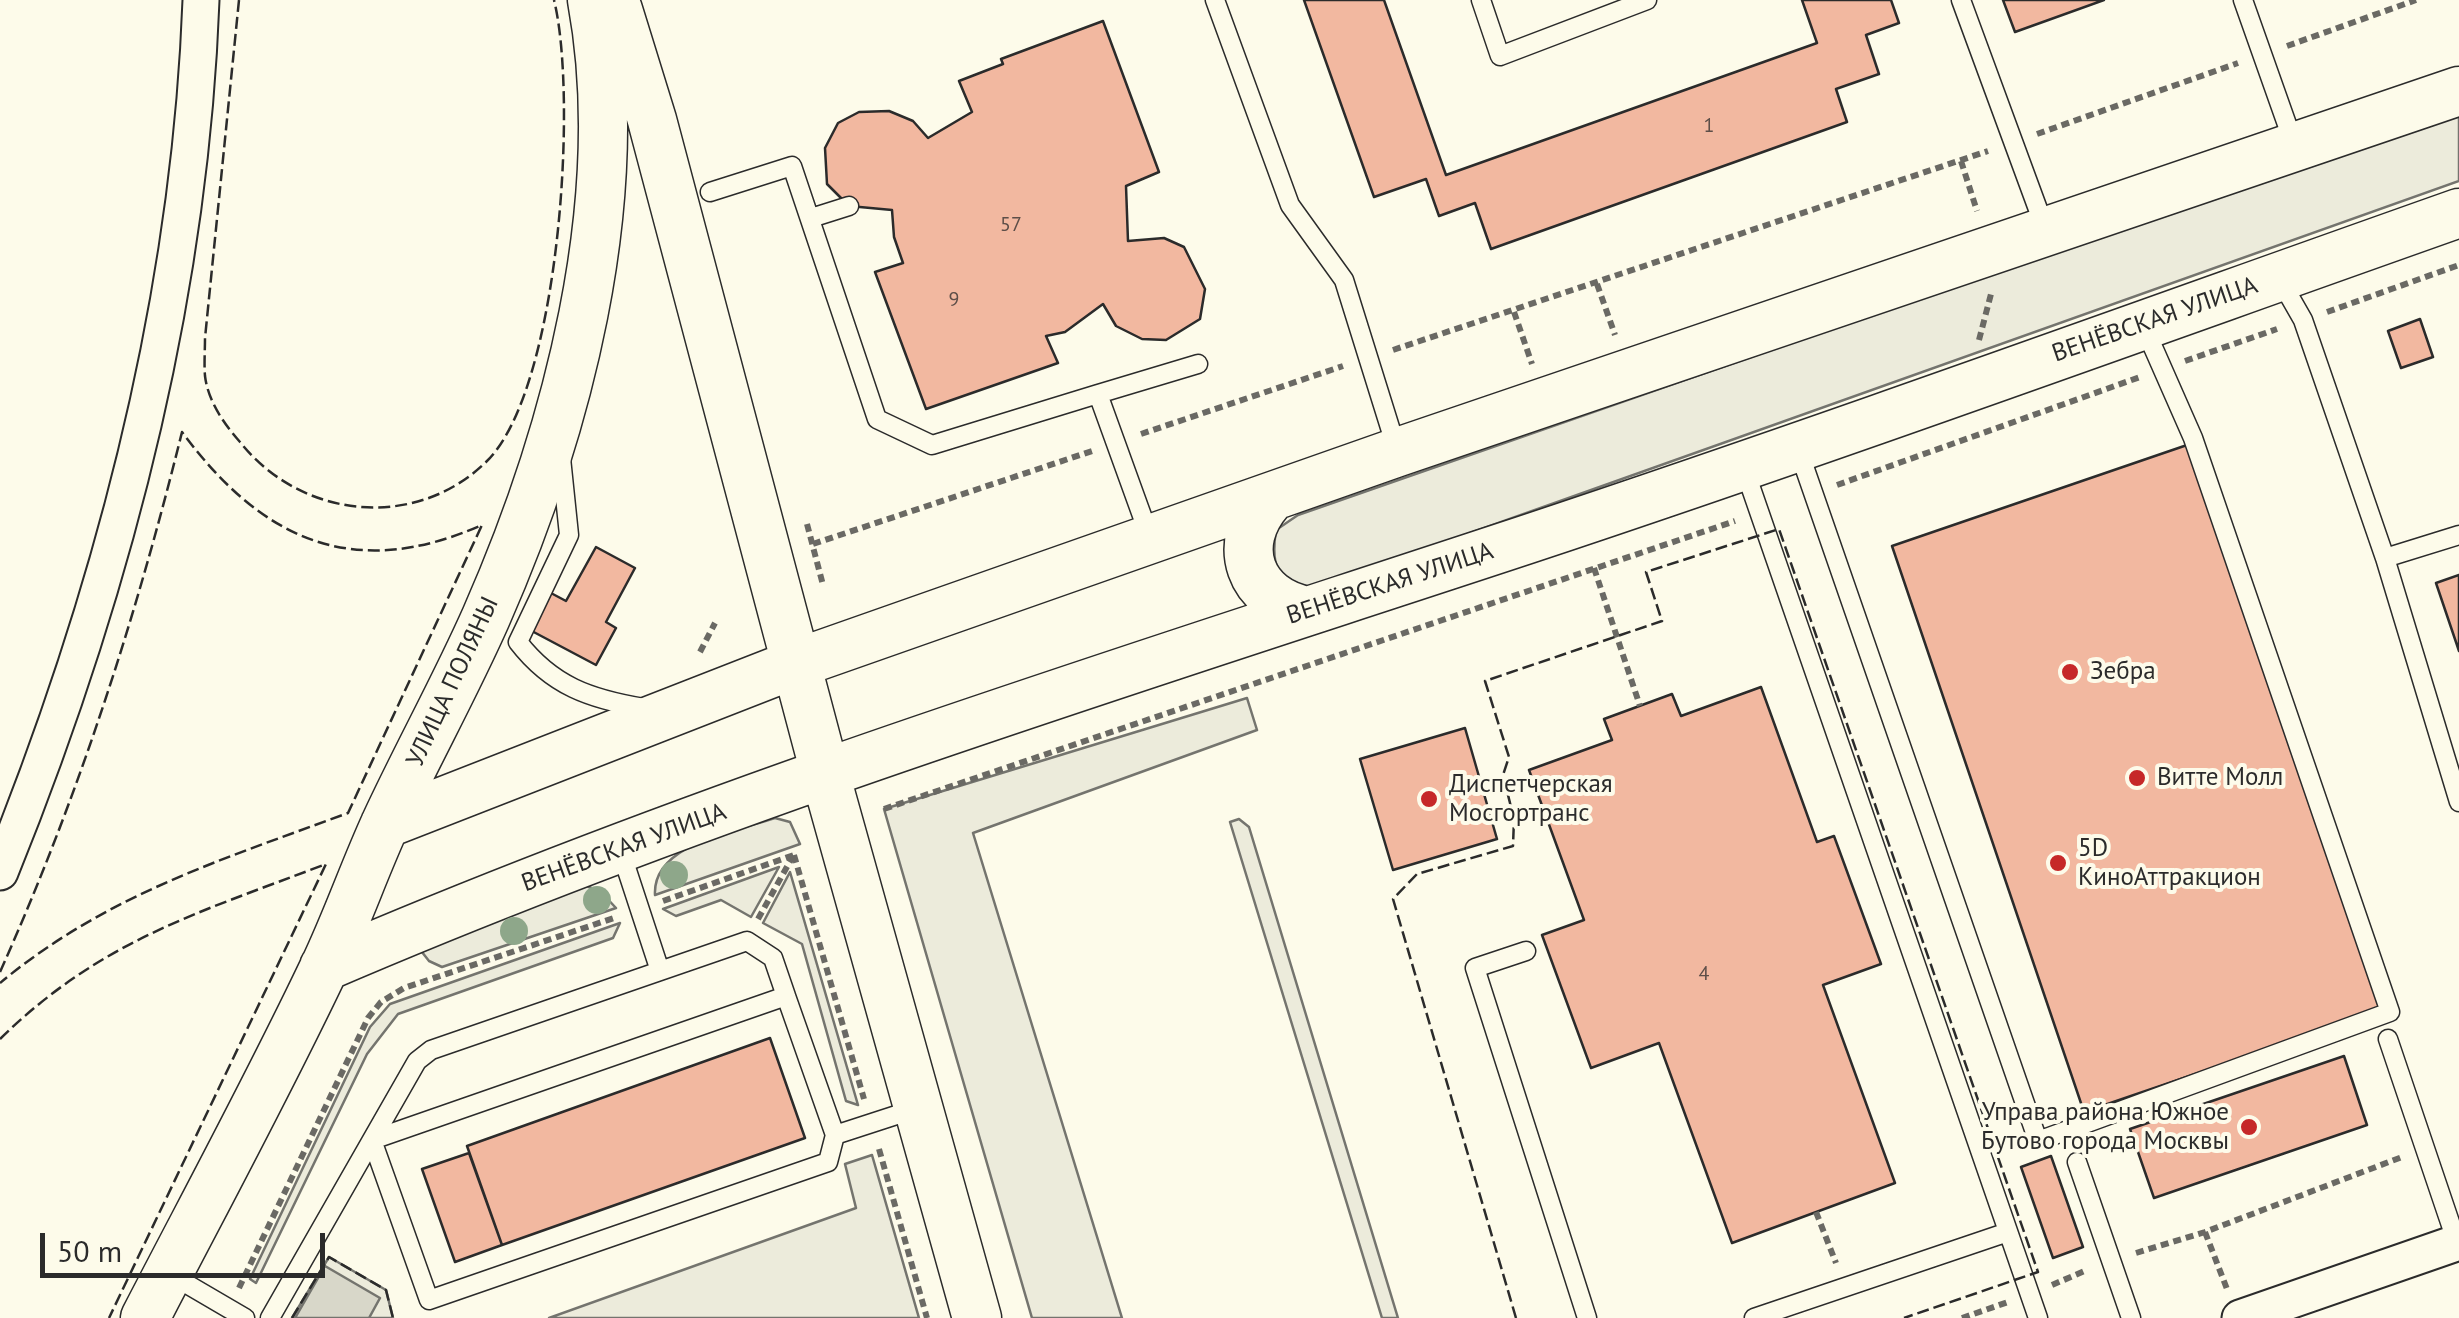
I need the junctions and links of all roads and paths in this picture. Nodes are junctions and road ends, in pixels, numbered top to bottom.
1 (201, 0) edge
2 (592, 0) edge
3 (615, 0) edge
4 (1215, 0) edge
5 (1482, 0) edge
6 (1648, 0) edge
7 (1961, 0) edge
8 (2243, 0) edge
9 (2416, 0) edge
10 (2262, 55) junction
11 (2459, 91) edge
12 (2015, 142) junction
13 (2295, 147) junction
14 (710, 192) dead end
15 (850, 206) dead end
16 (2459, 213) edge
17 (811, 218) junction
18 (2046, 232) junction
19 (2459, 266) edge
20 (2278, 277) junction
21 (1514, 312) junction
22 (2303, 320) junction
23 (2143, 324) junction
24 (1368, 358) junction
25 (1198, 364) dead end
26 (1534, 370) dead end
27 (2159, 370) junction
28 (1098, 394) junction
29 (558, 424) junction
30 (1116, 443) junction
31 (1797, 446) junction
32 (1398, 452) junction
33 (1743, 466) junction
34 (1814, 493) junction
35 (1269, 500) junction
36 (1760, 513) junction
37 (2459, 535) edge
38 (1151, 540) junction
39 (2385, 558) junction
40 (1594, 568) junction
41 (824, 588) dead end
42 (1308, 611) junction
43 (795, 664) junction
44 (1640, 706) dead end
45 (670, 712) junction
46 (825, 774) junction
47 (2459, 802) edge
48 (884, 809) dead end
49 (385, 824) junction
50 (620, 849) junction
51 (0, 872) edge
52 (747, 942) junction
53 (1526, 951) dead end
54 (324, 967) junction
55 (660, 971) junction
56 (786, 996) junction
57 (2388, 1039) dead end
58 (918, 1108) junction
59 (871, 1123) junction
60 (836, 1135) junction
61 (372, 1140) junction
62 (2077, 1162) dead end
63 (2366, 1170) dead end
64 (1816, 1212) dead end
65 (2008, 1232) junction
66 (2205, 1232) junction
67 (2458, 1243) edge
68 (2110, 1260) junction
69 (168, 1273) junction
70 (1845, 1287) junction
71 (2030, 1294) junction
72 (432, 1309) edge
73 (2236, 1309) edge
74 (144, 1318) edge
75 (245, 1318) edge
76 (270, 1318) edge
77 (927, 1318) edge
78 (977, 1318) edge
79 (1587, 1318) edge
80 (1754, 1318) edge
81 (1962, 1318) edge
82 (2038, 1318) edge
83 (2131, 1318) edge

1 - 51 street
2 - 29 main road, УЛИЦА ПОЛЯНЫ
3 - 43 main road
4 - 24 lane
5 - 6 lane
7 - 12 lane
8 - 10 lane
9 - 10 path
10 - 12 path
10 - 13 lane
11 - 13 main road
12 - 18 lane
12 - 21 path
13 - 18 main road
14 - 17 lane
15 - 17 lane
16 - 20 main road, ВЕНЁВСКАЯ УЛИЦА
17 - 28 lane
18 - 32 main road
19 - 22 path
20 - 22 lane
20 - 23 main road, ВЕНЁВСКАЯ УЛИЦА
21 - 24 path
21 - 26 path
22 - 27 path
22 - 39 lane
23 - 27 lane
23 - 31 main road, ВЕНЁВСКАЯ УЛИЦА
24 - 30 path
24 - 32 lane
25 - 28 lane
27 - 34 path
27 - 34 lane
28 - 30 lane
29 - 45 lane
29 - 49 main road, УЛИЦА ПОЛЯНЫ
30 - 38 lane
30 - 41 path
31 - 33 main road, ВЕНЁВСКАЯ УЛИЦА
31 - 34 lane
32 - 35 main road
33 - 36 lane
33 - 42 main road, ВЕНЁВСКАЯ УЛИЦА
35 - 38 main road
35 - 42 main road
36 - 40 path
36 - 65 lane
37 - 39 lane
38 - 43 main road
39 - 47 lane
40 - 44 path
40 - 48 path
42 - 46 main road, ВЕНЁВСКАЯ УЛИЦА
43 - 45 main road
43 - 46 main road
45 - 49 main road
46 - 50 main road, ВЕНЁВСКАЯ УЛИЦА
46 - 58 main road
49 - 54 main road, УЛИЦА ПОЛЯНЫ
50 - 54 main road, ВЕНЁВСКАЯ УЛИЦА
50 - 55 lane
52 - 55 lane
52 - 56 lane
52 - 59 path
53 - 79 lane
54 - 69 main road, УЛИЦА ПОЛЯНЫ
55 - 61 lane
56 - 60 lane
56 - 61 lane
57 - 67 lane
58 - 59 lane
58 - 78 main road
59 - 60 lane
59 - 77 path
60 - 72 lane
61 - 72 lane
61 - 76 lane
62 - 68 lane
63 - 66 path
64 - 70 path
65 - 70 lane
65 - 71 lane
66 - 68 path
66 - 73 path
67 - 73 street
68 - 71 path
68 - 83 lane
69 - 74 main road, УЛИЦА ПОЛЯНЫ
69 - 75 lane
70 - 80 lane
71 - 81 path
71 - 82 lane

